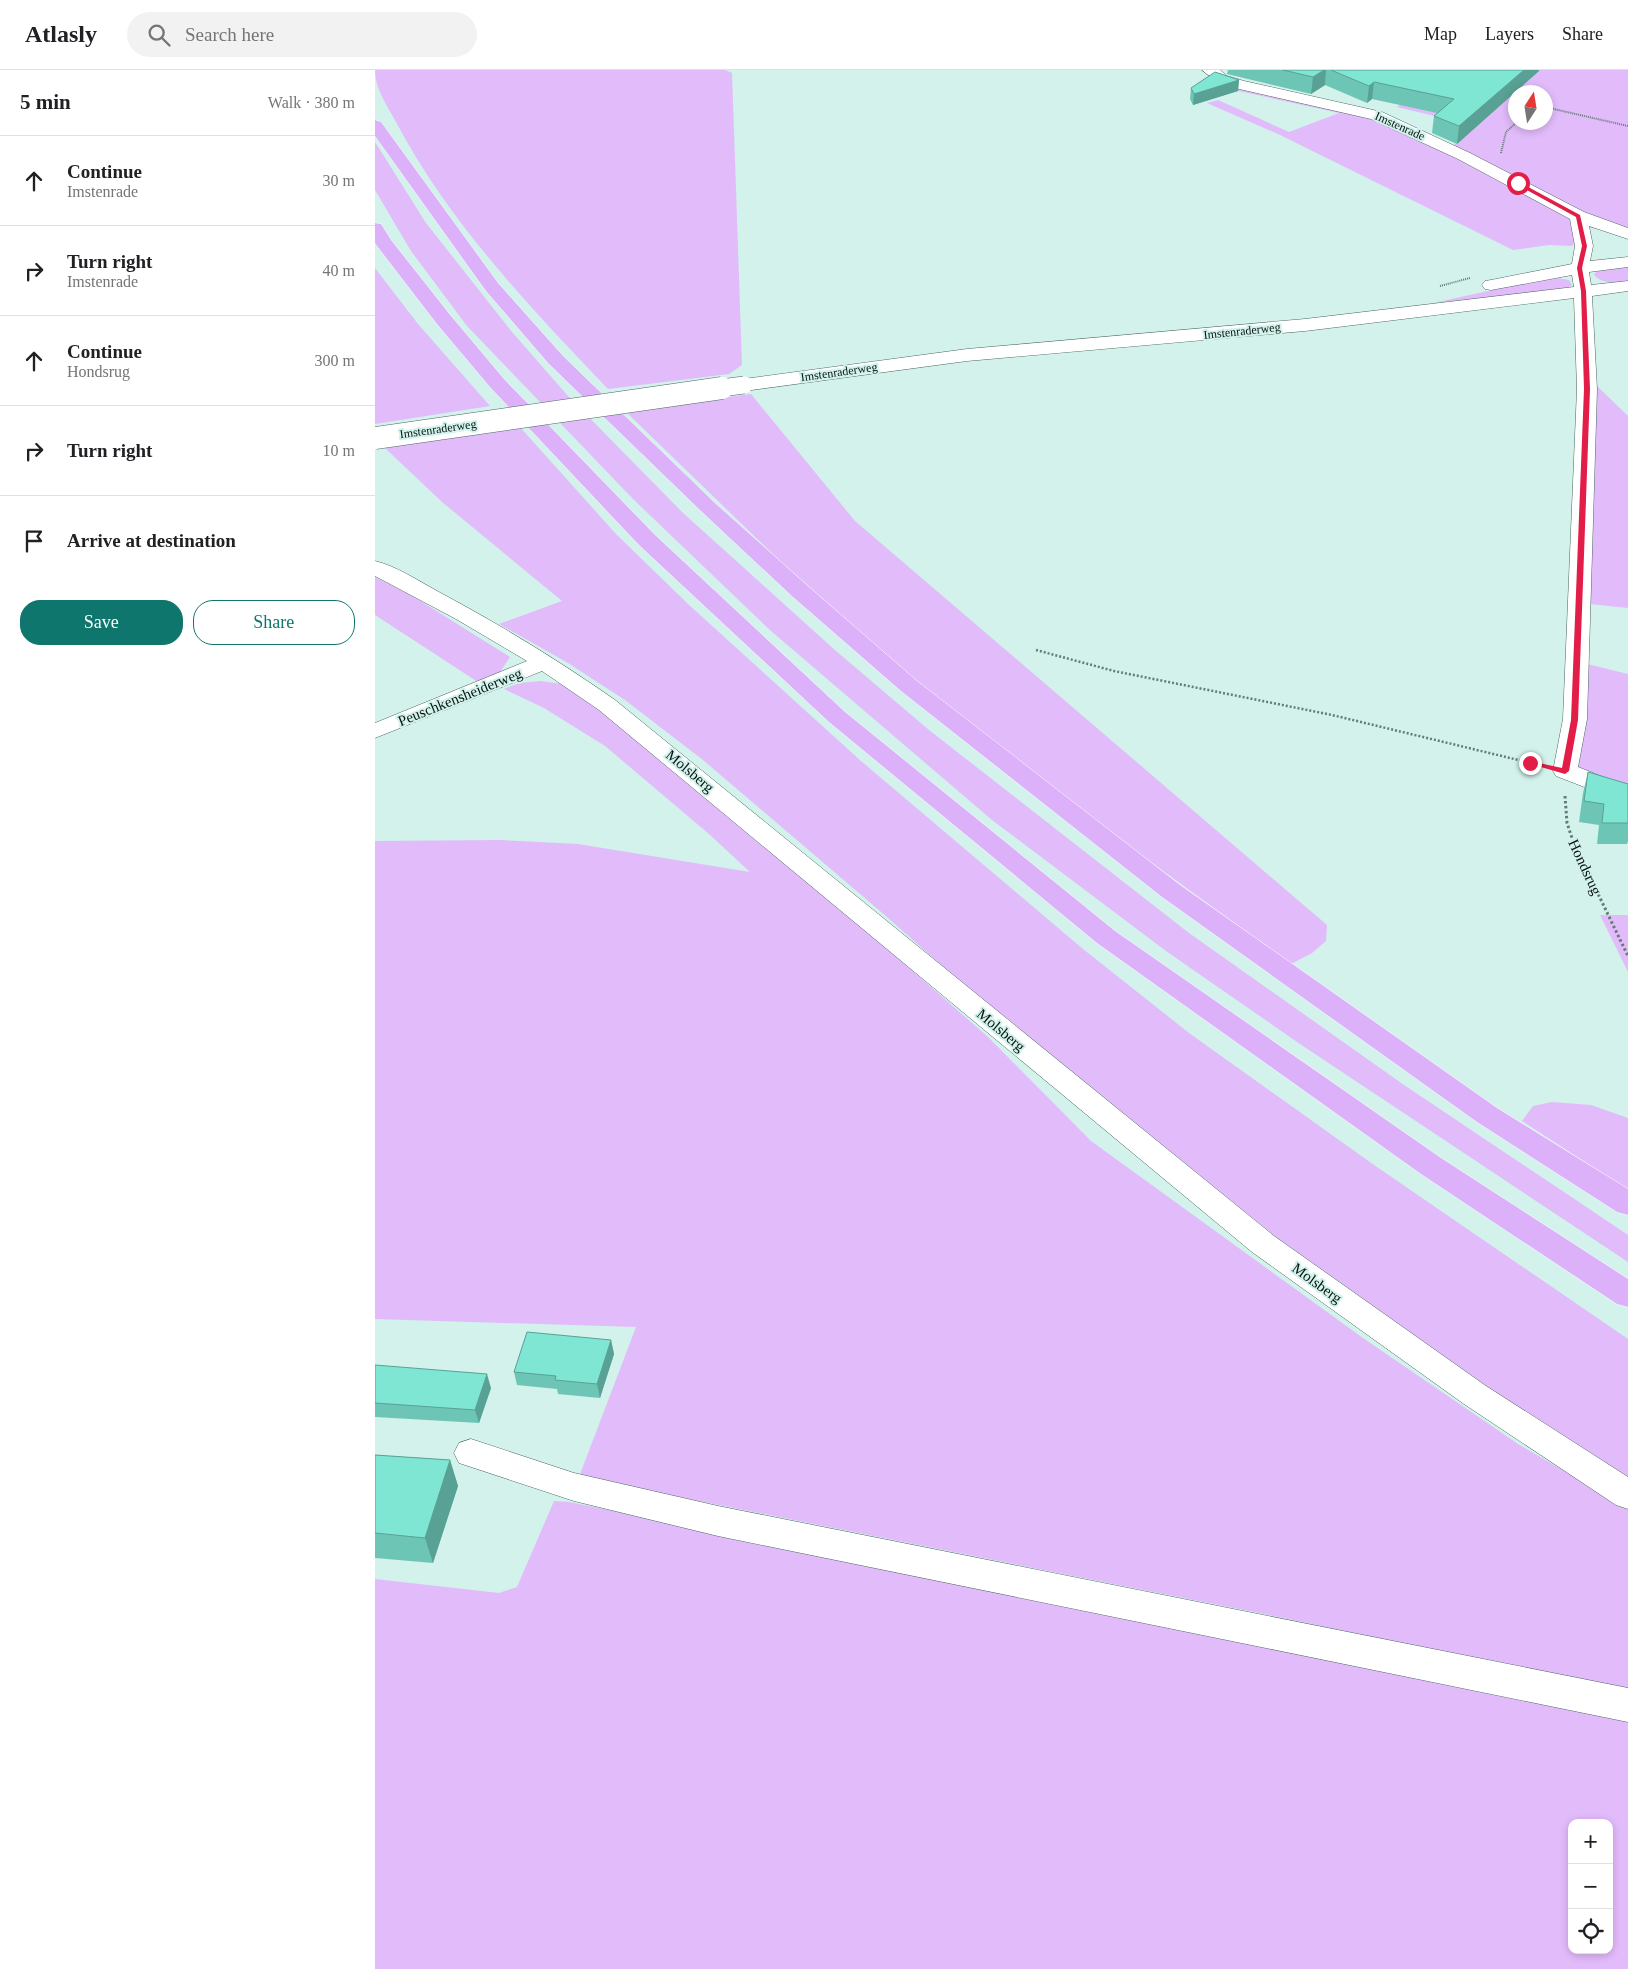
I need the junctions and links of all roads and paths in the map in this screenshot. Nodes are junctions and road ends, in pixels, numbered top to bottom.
1 (1210, 70) edge
2 (1553, 109) edge
3 (375, 125) edge
4 (1628, 126) edge
5 (1578, 216) junction
6 (375, 228) edge
7 (1628, 234) edge
8 (1628, 241) edge
9 (1584, 246) junction
10 (1628, 262) edge
11 (1580, 268) junction
12 (1628, 286) edge
13 (1583, 291) junction
14 (1305, 325) junction
15 (375, 438) edge
16 (375, 567) edge
17 (1036, 650) dead end
18 (545, 662) junction
19 (375, 731) edge
20 (1565, 771) junction
21 (1628, 796) edge
22 (1628, 956) edge
23 (1628, 1204) edge
24 (1628, 1295) edge
25 (471, 1453) dead end
26 (1628, 1495) edge
27 (1628, 1706) edge

1 - 5 street, Imstenrade
2 - 4 path
3 - 23 highway
5 - 7 street, Imstenrade
5 - 9 street
6 - 24 highway
8 - 9 street
9 - 11 street
10 - 11 street, Imstenraderweg
11 - 13 street
11 - 14 street, Imstenraderweg
12 - 13 street, Imstenraderweg
13 - 14 street, Imstenraderweg
13 - 20 street
14 - 15 street, Imstenraderweg, bridge
16 - 18 street, Molsberg
17 - 20 path
18 - 19 street, Peuschkensheiderweg
18 - 26 street, Molsberg
20 - 21 street
20 - 22 path, Hondsrug
25 - 27 street

